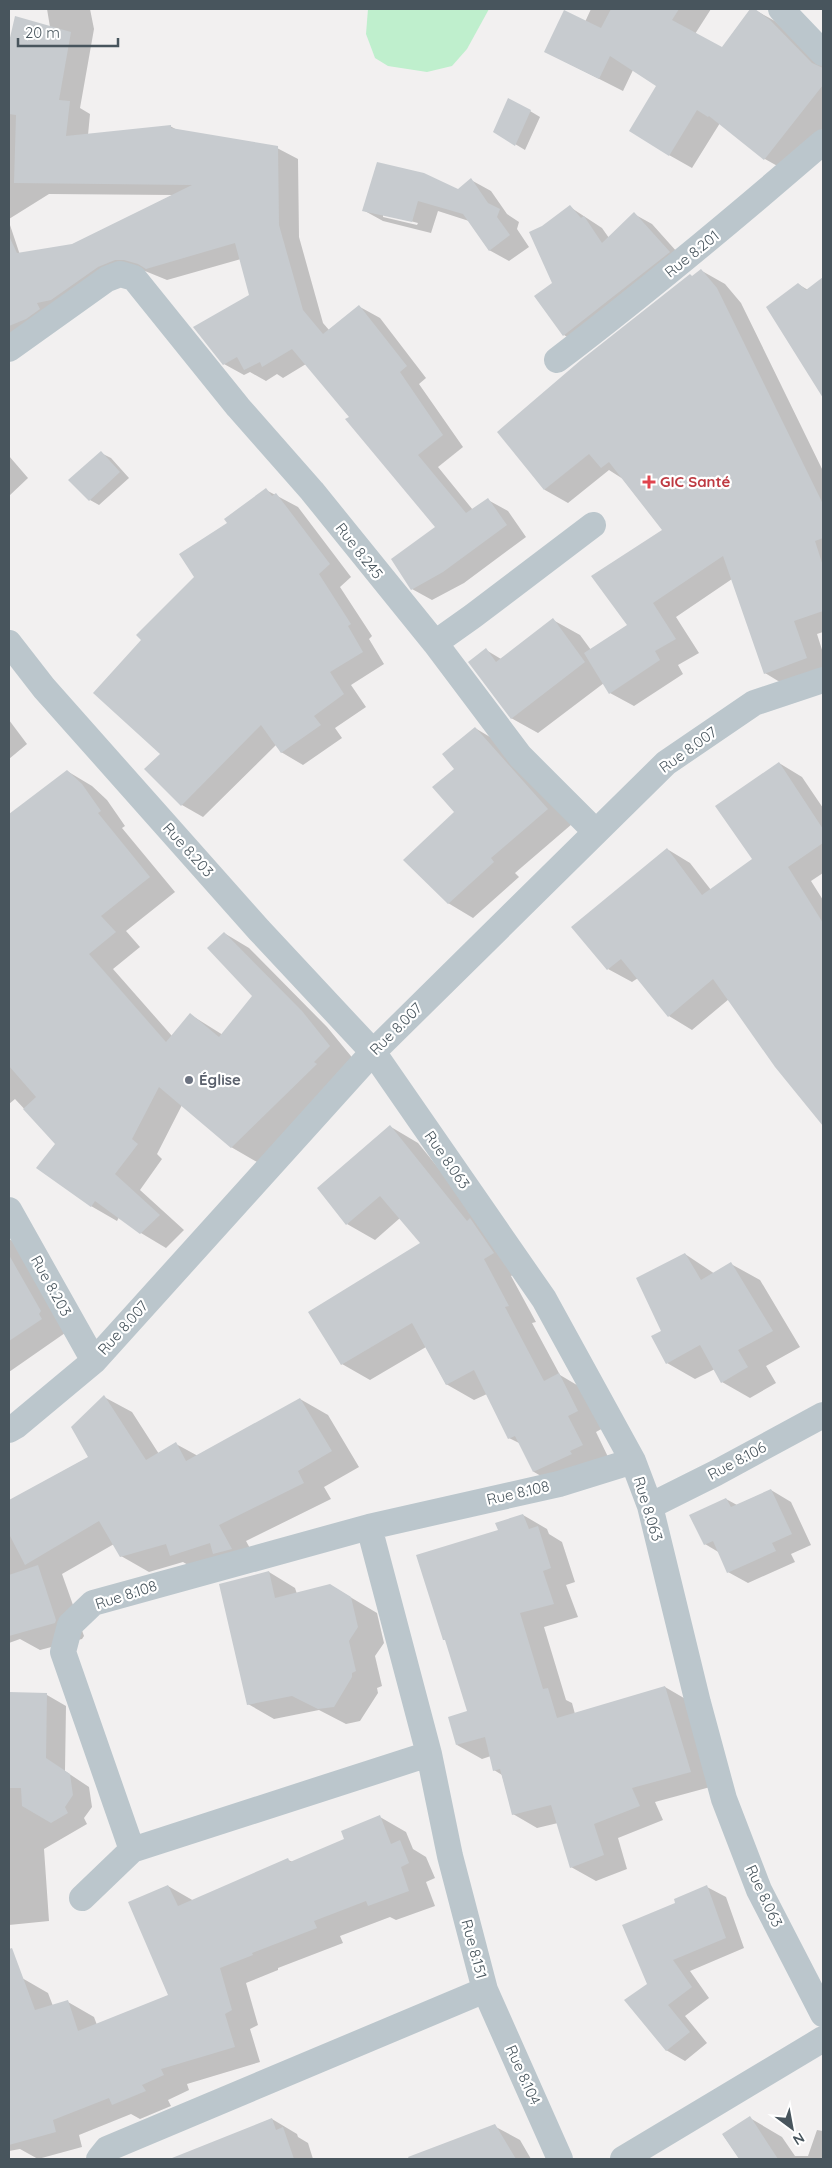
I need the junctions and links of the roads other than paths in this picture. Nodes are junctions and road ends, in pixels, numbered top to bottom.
1 (781, 9) edge
2 (823, 53) edge
3 (823, 142) edge
4 (9, 348) edge
5 (558, 360) dead end
6 (593, 525) dead end
7 (435, 643) junction
8 (9, 644) edge
9 (823, 680) edge
10 (596, 832) junction
11 (373, 1052) junction
12 (9, 1210) edge
13 (94, 1361) junction
14 (823, 1415) edge
15 (9, 1430) edge
16 (633, 1461) junction
17 (650, 1506) junction
18 (369, 1527) junction
19 (429, 1754) junction
20 (132, 1850) junction
21 (82, 1898) dead end
22 (485, 1990) junction
23 (823, 2014) edge
24 (823, 2039) edge
25 (100, 2159) edge
26 (560, 2159) edge
27 (623, 2159) edge

1 - 2 street
3 - 5 street, Rue 8.201
4 - 7 street, Rue 8.245
6 - 7 street
7 - 10 street, Rue 8.245
8 - 11 street, Rue 8.203
9 - 10 street, Rue 8.007
10 - 11 street, Rue 8.007
11 - 13 street, Rue 8.007
11 - 16 street, Rue 8.063
12 - 13 street, Rue 8.203
13 - 15 street, Rue 8.007
14 - 17 street, Rue 8.106
16 - 17 street, Rue 8.063
16 - 18 street, Rue 8.108
17 - 23 street, Rue 8.063
18 - 19 street, Rue 8.151
18 - 20 street, Rue 8.108
19 - 20 street
19 - 22 street, Rue 8.151
20 - 21 street
22 - 25 street, Rue 8.151
22 - 26 street, Rue 8.104
24 - 27 street

